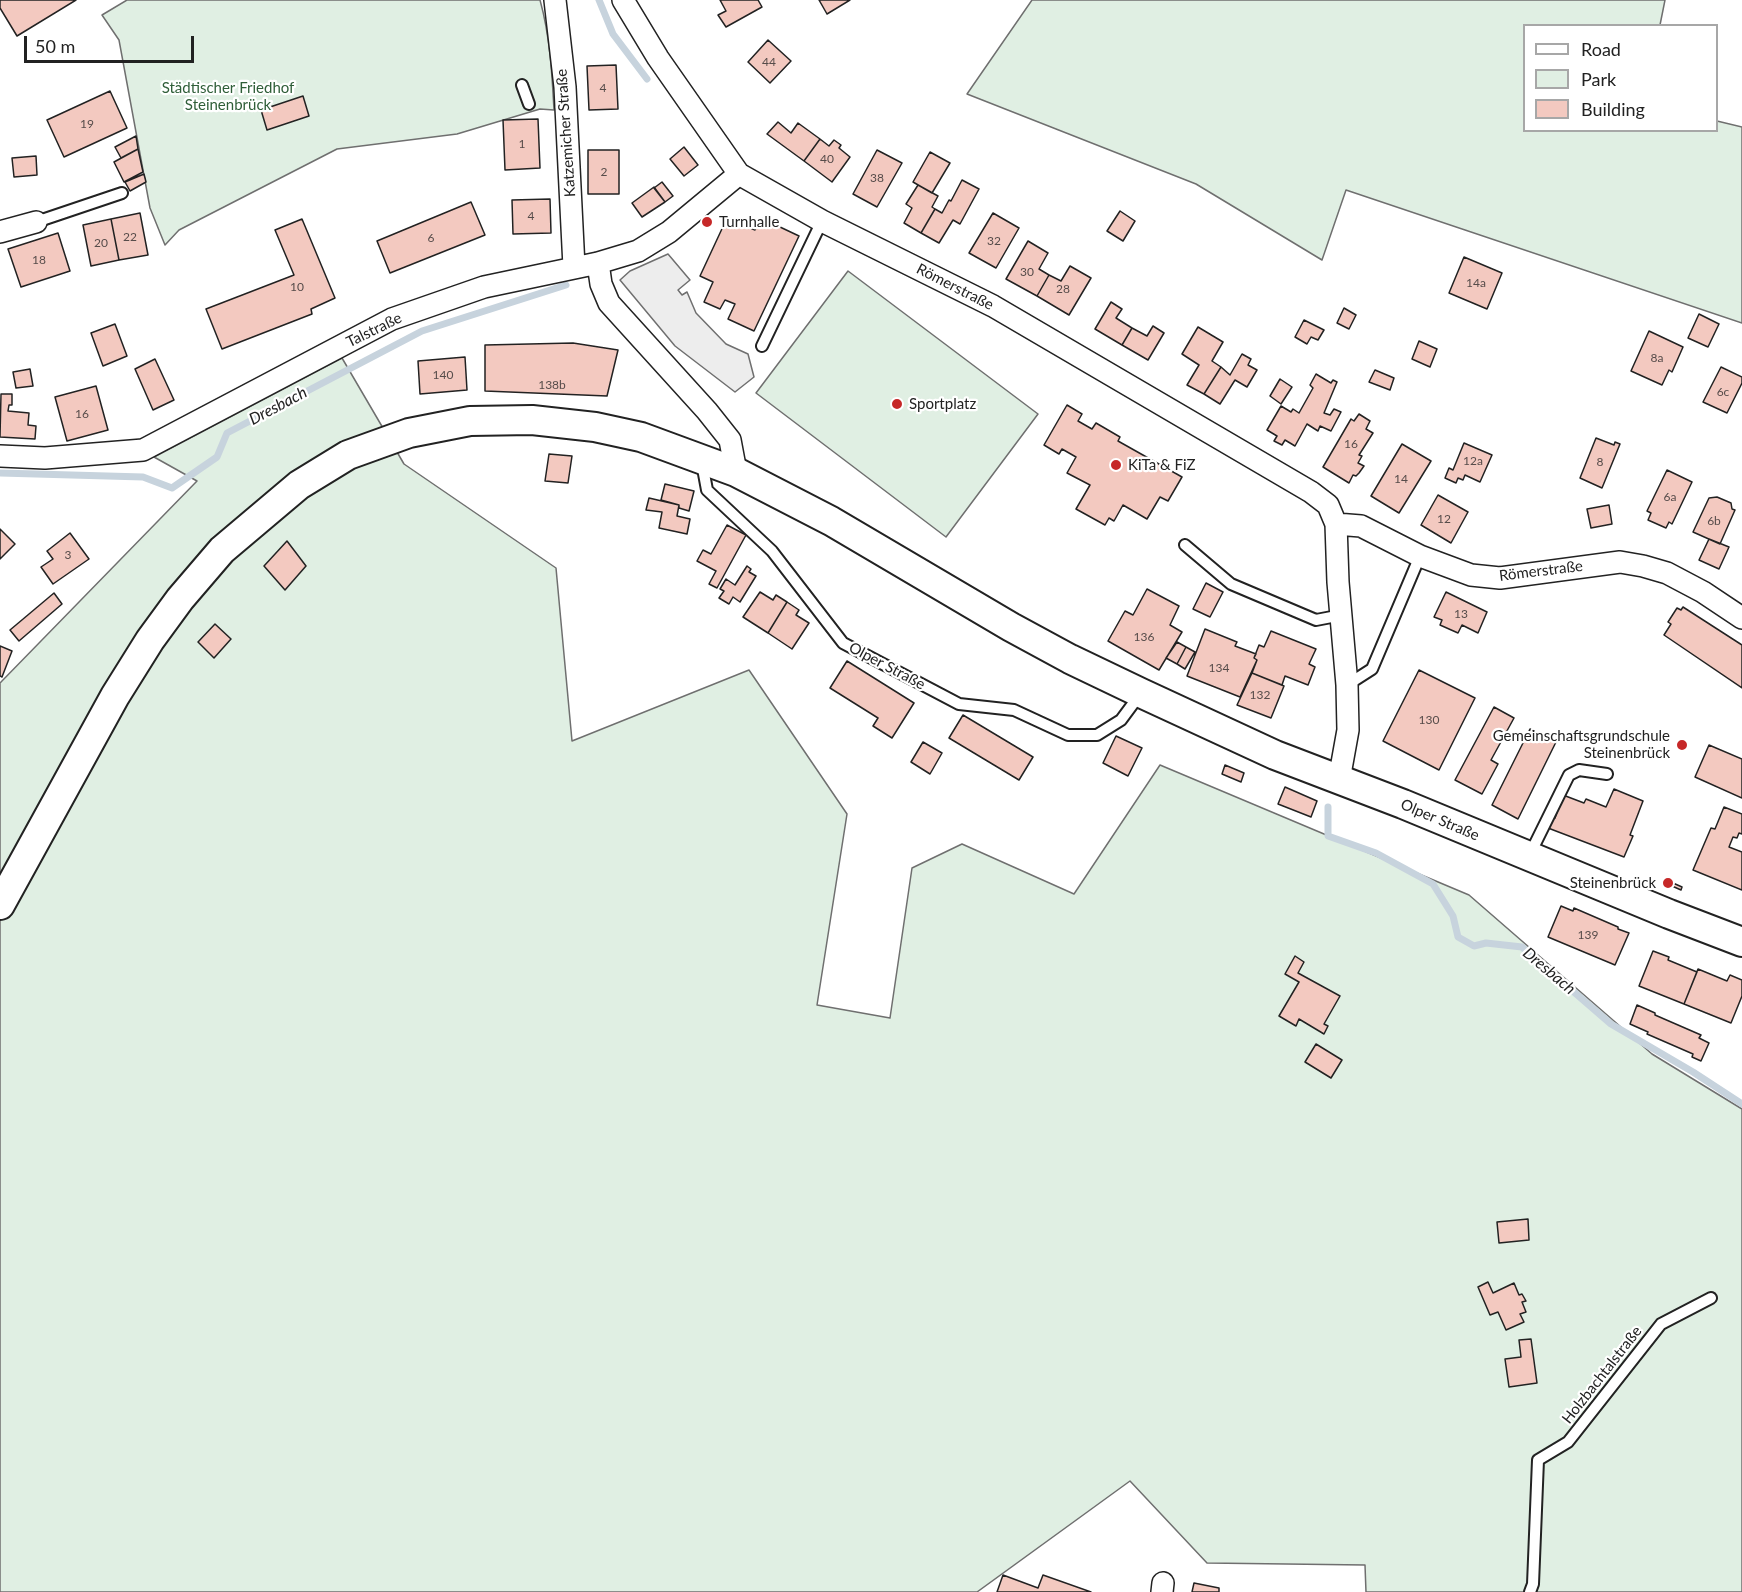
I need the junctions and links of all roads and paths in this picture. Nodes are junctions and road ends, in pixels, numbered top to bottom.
1 (555, 0) edge
2 (626, 1) edge
3 (522, 85) dead end
4 (529, 104) dead end
5 (739, 174) junction
6 (122, 194) dead end
7 (822, 221) junction
8 (36, 222) joint
9 (0, 232) edge
10 (598, 263) junction
11 (574, 267) junction
12 (762, 346) dead end
13 (0, 456) edge
14 (701, 458) junction
15 (736, 472) junction
16 (1336, 524) junction
17 (1185, 545) dead end
18 (1420, 556) junction
19 (1342, 615) junction
20 (1742, 618) edge
21 (1347, 685) junction
22 (1141, 693) junction
23 (1607, 774) dead end
24 (1339, 780) junction
25 (1528, 857) junction
26 (0, 905) edge
27 (1742, 942) edge
28 (1711, 1298) dead end
29 (1530, 1592) edge

1 - 11 street, Katzemicher Straße
2 - 5 street, Römerstraße
3 - 4 lane
5 - 7 street, Römerstraße
5 - 10 street, Talstraße
6 - 8 lane
7 - 12 lane
7 - 16 street, Römerstraße
8 - 9 street
10 - 11 street, Talstraße
10 - 15 street
11 - 13 street, Talstraße
14 - 15 main road, Olper Straße
14 - 22 lane, Olper Straße
14 - 26 main road, Olper Straße
15 - 22 main road, Olper Straße
16 - 18 street, Römerstraße
16 - 19 street
17 - 19 lane
18 - 20 street, Römerstraße
18 - 21 lane
19 - 21 street
21 - 24 street
22 - 24 main road, Olper Straße
23 - 25 lane
24 - 25 main road, Olper Straße
25 - 27 main road, Olper Straße
28 - 29 lane, Holzbachtalstraße

